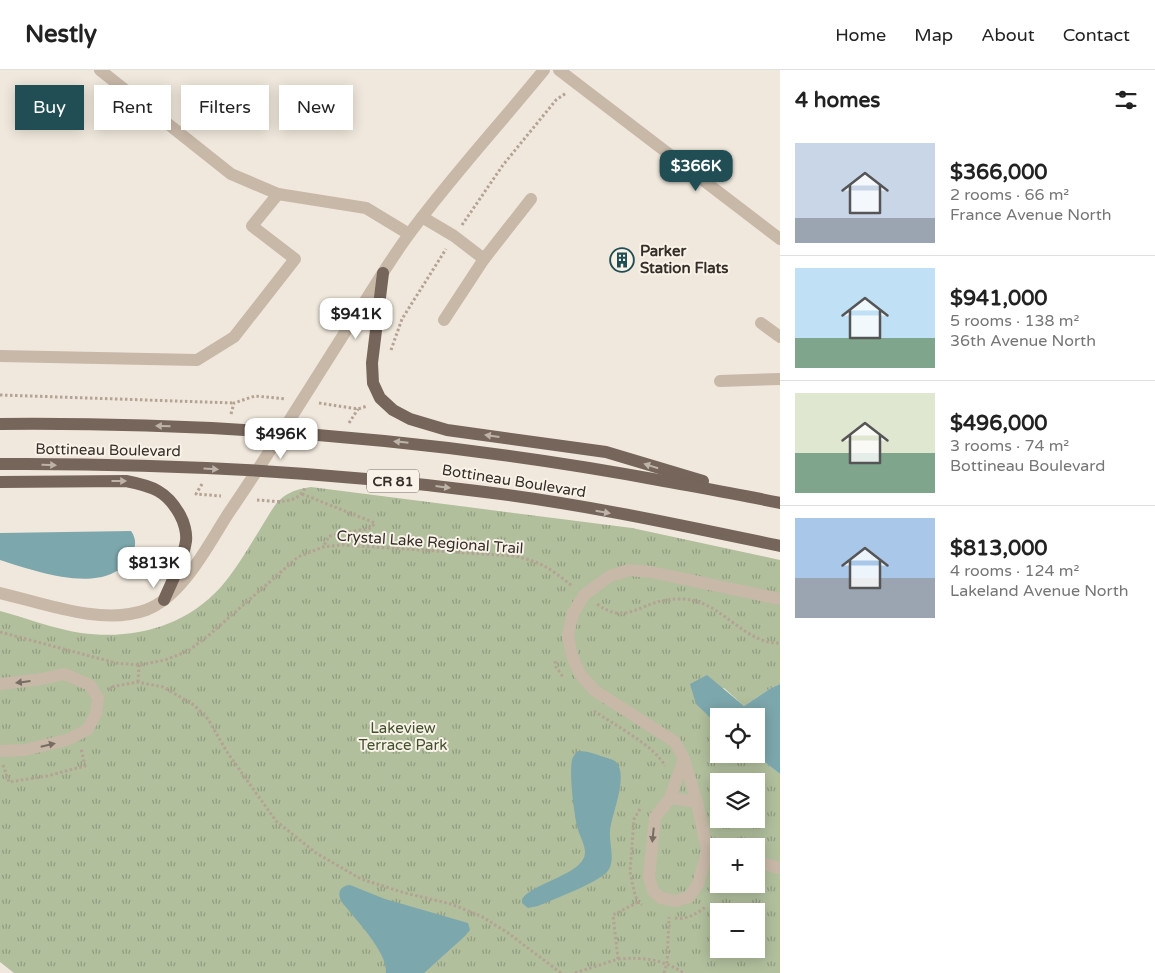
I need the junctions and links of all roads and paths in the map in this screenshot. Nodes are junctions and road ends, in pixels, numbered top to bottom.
1 (100, 70) edge
2 (544, 70) edge
3 (559, 70) edge
4 (278, 194) junction
5 (530, 199) dead end
6 (422, 217) junction
7 (409, 234) junction
8 (780, 239) edge
9 (484, 259) junction
10 (383, 272) junction
11 (444, 320) dead end
12 (761, 322) dead end
13 (780, 337) edge
14 (0, 356) edge
15 (780, 379) edge
16 (720, 381) dead end
17 (0, 395) edge
18 (234, 403) dead end
19 (371, 405) dead end
20 (358, 408) dead end
21 (0, 424) edge
22 (281, 433) junction
23 (0, 464) edge
24 (257, 472) junction
25 (0, 482) edge
26 (302, 494) dead end
27 (765, 500) junction
28 (780, 504) edge
29 (780, 546) edge
30 (323, 547) junction
31 (570, 584) junction
32 (566, 592) dead end
33 (0, 593) edge
34 (584, 595) junction
35 (780, 599) edge
36 (164, 600) junction
37 (0, 632) edge
38 (780, 643) edge
39 (555, 659) dead end
40 (139, 664) junction
41 (138, 682) junction
42 (566, 682) dead end
43 (0, 684) edge
44 (111, 696) dead end
45 (586, 706) dead end
46 (88, 744) dead end
47 (0, 751) edge
48 (0, 758) edge
49 (684, 759) junction
50 (668, 772) dead end
51 (670, 798) junction
52 (696, 802) junction
53 (647, 803) dead end
54 (710, 843) edge
55 (710, 858) edge
56 (765, 864) edge
57 (780, 868) edge
58 (653, 891) junction
59 (638, 902) junction
60 (707, 906) dead end
61 (648, 909) dead end
62 (661, 915) dead end
63 (668, 917) junction
64 (618, 959) junction
65 (667, 963) junction
66 (561, 973) edge
67 (575, 973) edge
68 (664, 973) edge
69 (684, 973) edge

1 - 4 street
2 - 6 street
3 - 8 street
4 - 7 street
4 - 14 street
5 - 9 street
6 - 7 street
6 - 9 street
7 - 10 street
9 - 11 street
10 - 22 street
27 -> 10 main road
12 - 13 street
15 - 16 street
17 - 18 path
19 - 20 path
22 -> 21 main road, Bottineau Boulevard
22 - 24 street
27 -> 22 main road, Bottineau Boulevard
23 -> 24 main road, Bottineau Boulevard / CR 81
24 -> 29 main road, Bottineau Boulevard / CR 81
24 - 36 street
25 -> 36 main road
26 - 30 path
27 - 28 main road, Bottineau Boulevard
30 - 31 path, Crystal Lake Regional Trail
30 - 40 path, Crystal Lake Regional Trail
31 - 32 path
31 - 34 path, Crystal Lake Regional Trail
33 - 36 street
34 - 35 street
34 - 38 path, Crystal Lake Regional Trail
34 - 49 street
37 - 40 path, Crystal Lake Regional Trail
39 - 42 path
40 - 41 path
41 - 44 path
41 - 66 path
47 -> 43 street
45 - 50 path
46 - 48 path
49 - 51 street
49 - 52 street
51 - 52 street
51 -> 58 street
52 - 54 street
53 - 59 path
55 - 58 street
56 - 57 street
58 - 59 path
59 - 61 path
59 - 64 path
60 - 63 path
62 - 63 path
63 - 65 path
64 - 65 path
64 - 67 path
65 - 68 path
65 - 69 path

